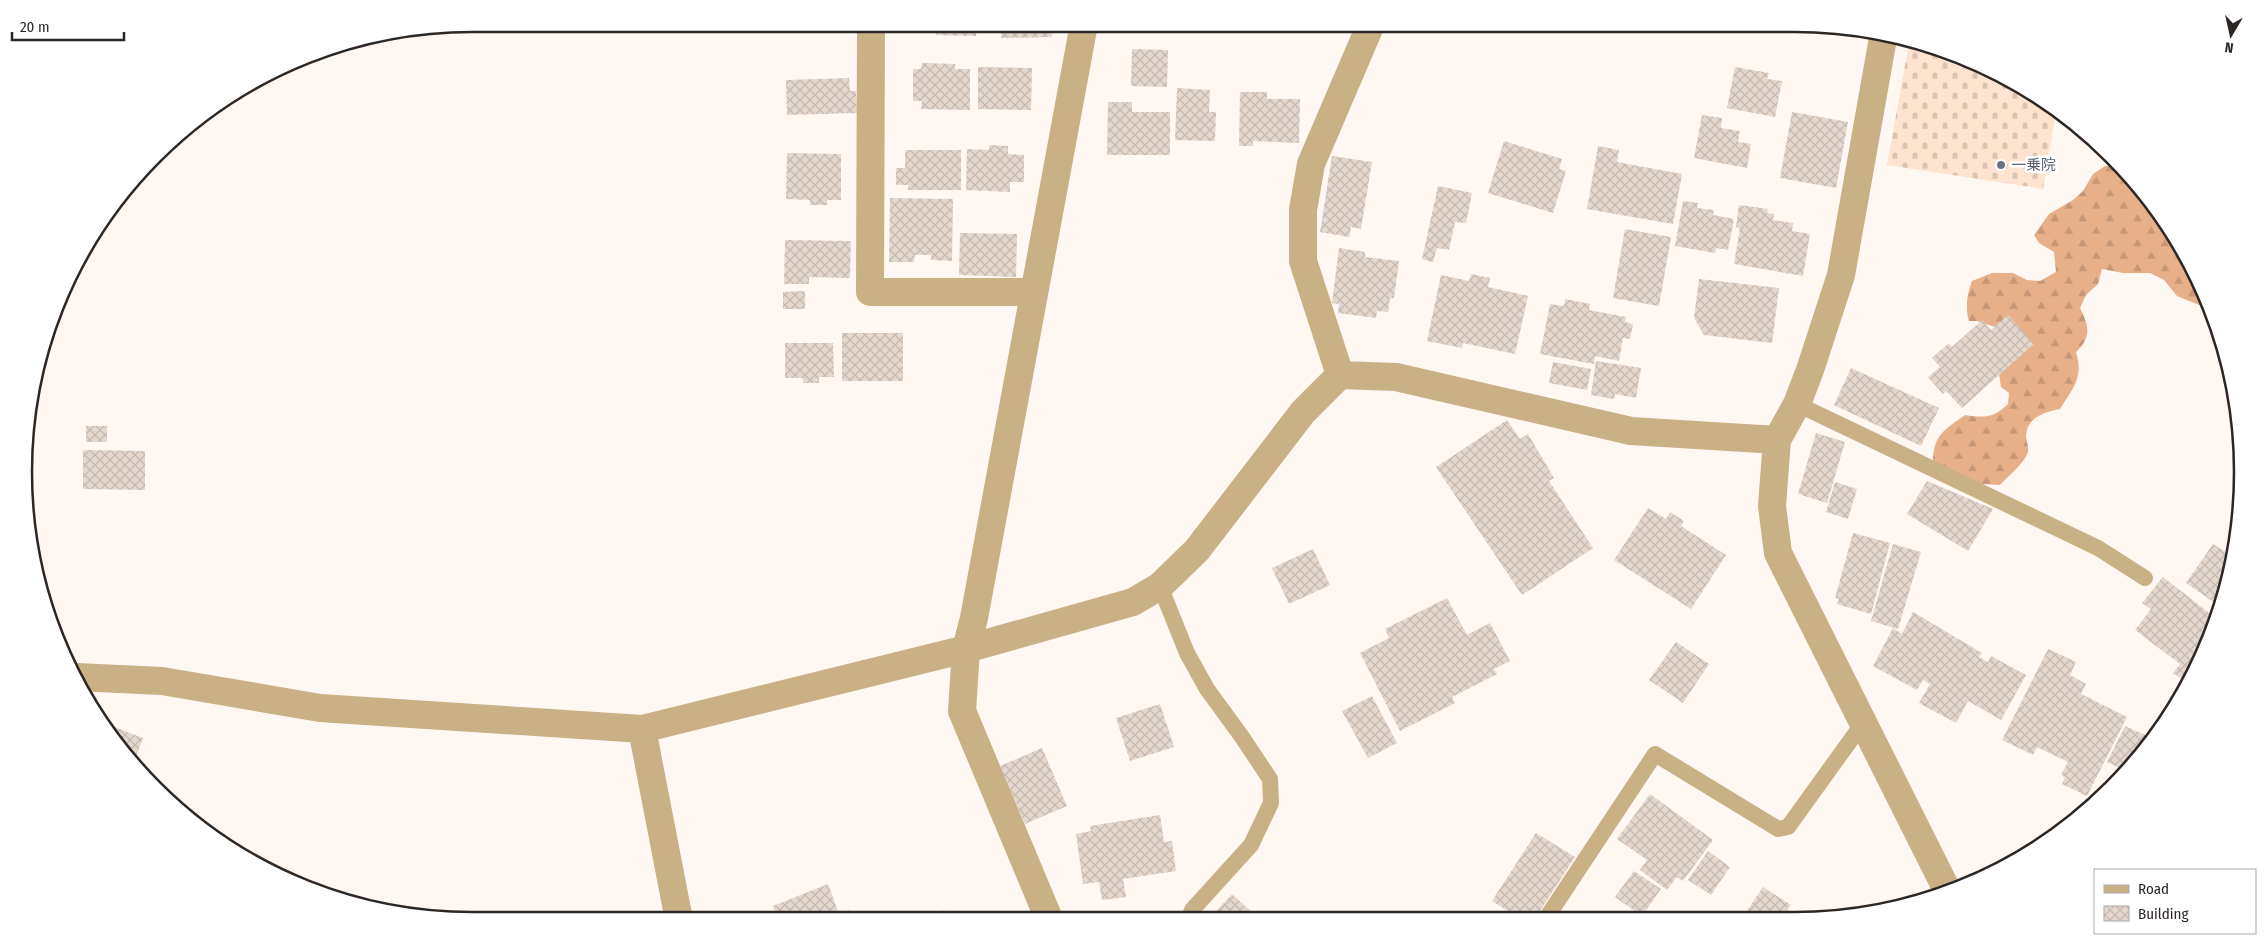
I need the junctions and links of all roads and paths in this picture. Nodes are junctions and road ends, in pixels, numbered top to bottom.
1 (871, 32) edge
2 (1082, 32) edge
3 (1368, 32) edge
4 (1882, 42) edge
5 (1033, 292) junction
6 (1340, 375) junction
7 (1797, 404) junction
8 (1777, 440) junction
9 (2145, 578) dead end
10 (1160, 586) junction
11 (966, 649) junction
12 (84, 677) edge
13 (1863, 723) junction
14 (642, 728) junction
15 (1944, 885) edge
16 (677, 912) edge
17 (1045, 912) edge
18 (1191, 912) edge
19 (1550, 912) edge

1 - 5 street
2 - 5 street
3 - 6 street
4 - 7 street
5 - 11 street
6 - 8 street
6 - 10 street
7 - 8 street
7 - 9 lane
8 - 13 street
10 - 11 street
10 - 18 lane
11 - 14 street
11 - 17 street
12 - 14 street
13 - 15 street
13 - 19 lane
14 - 16 street

